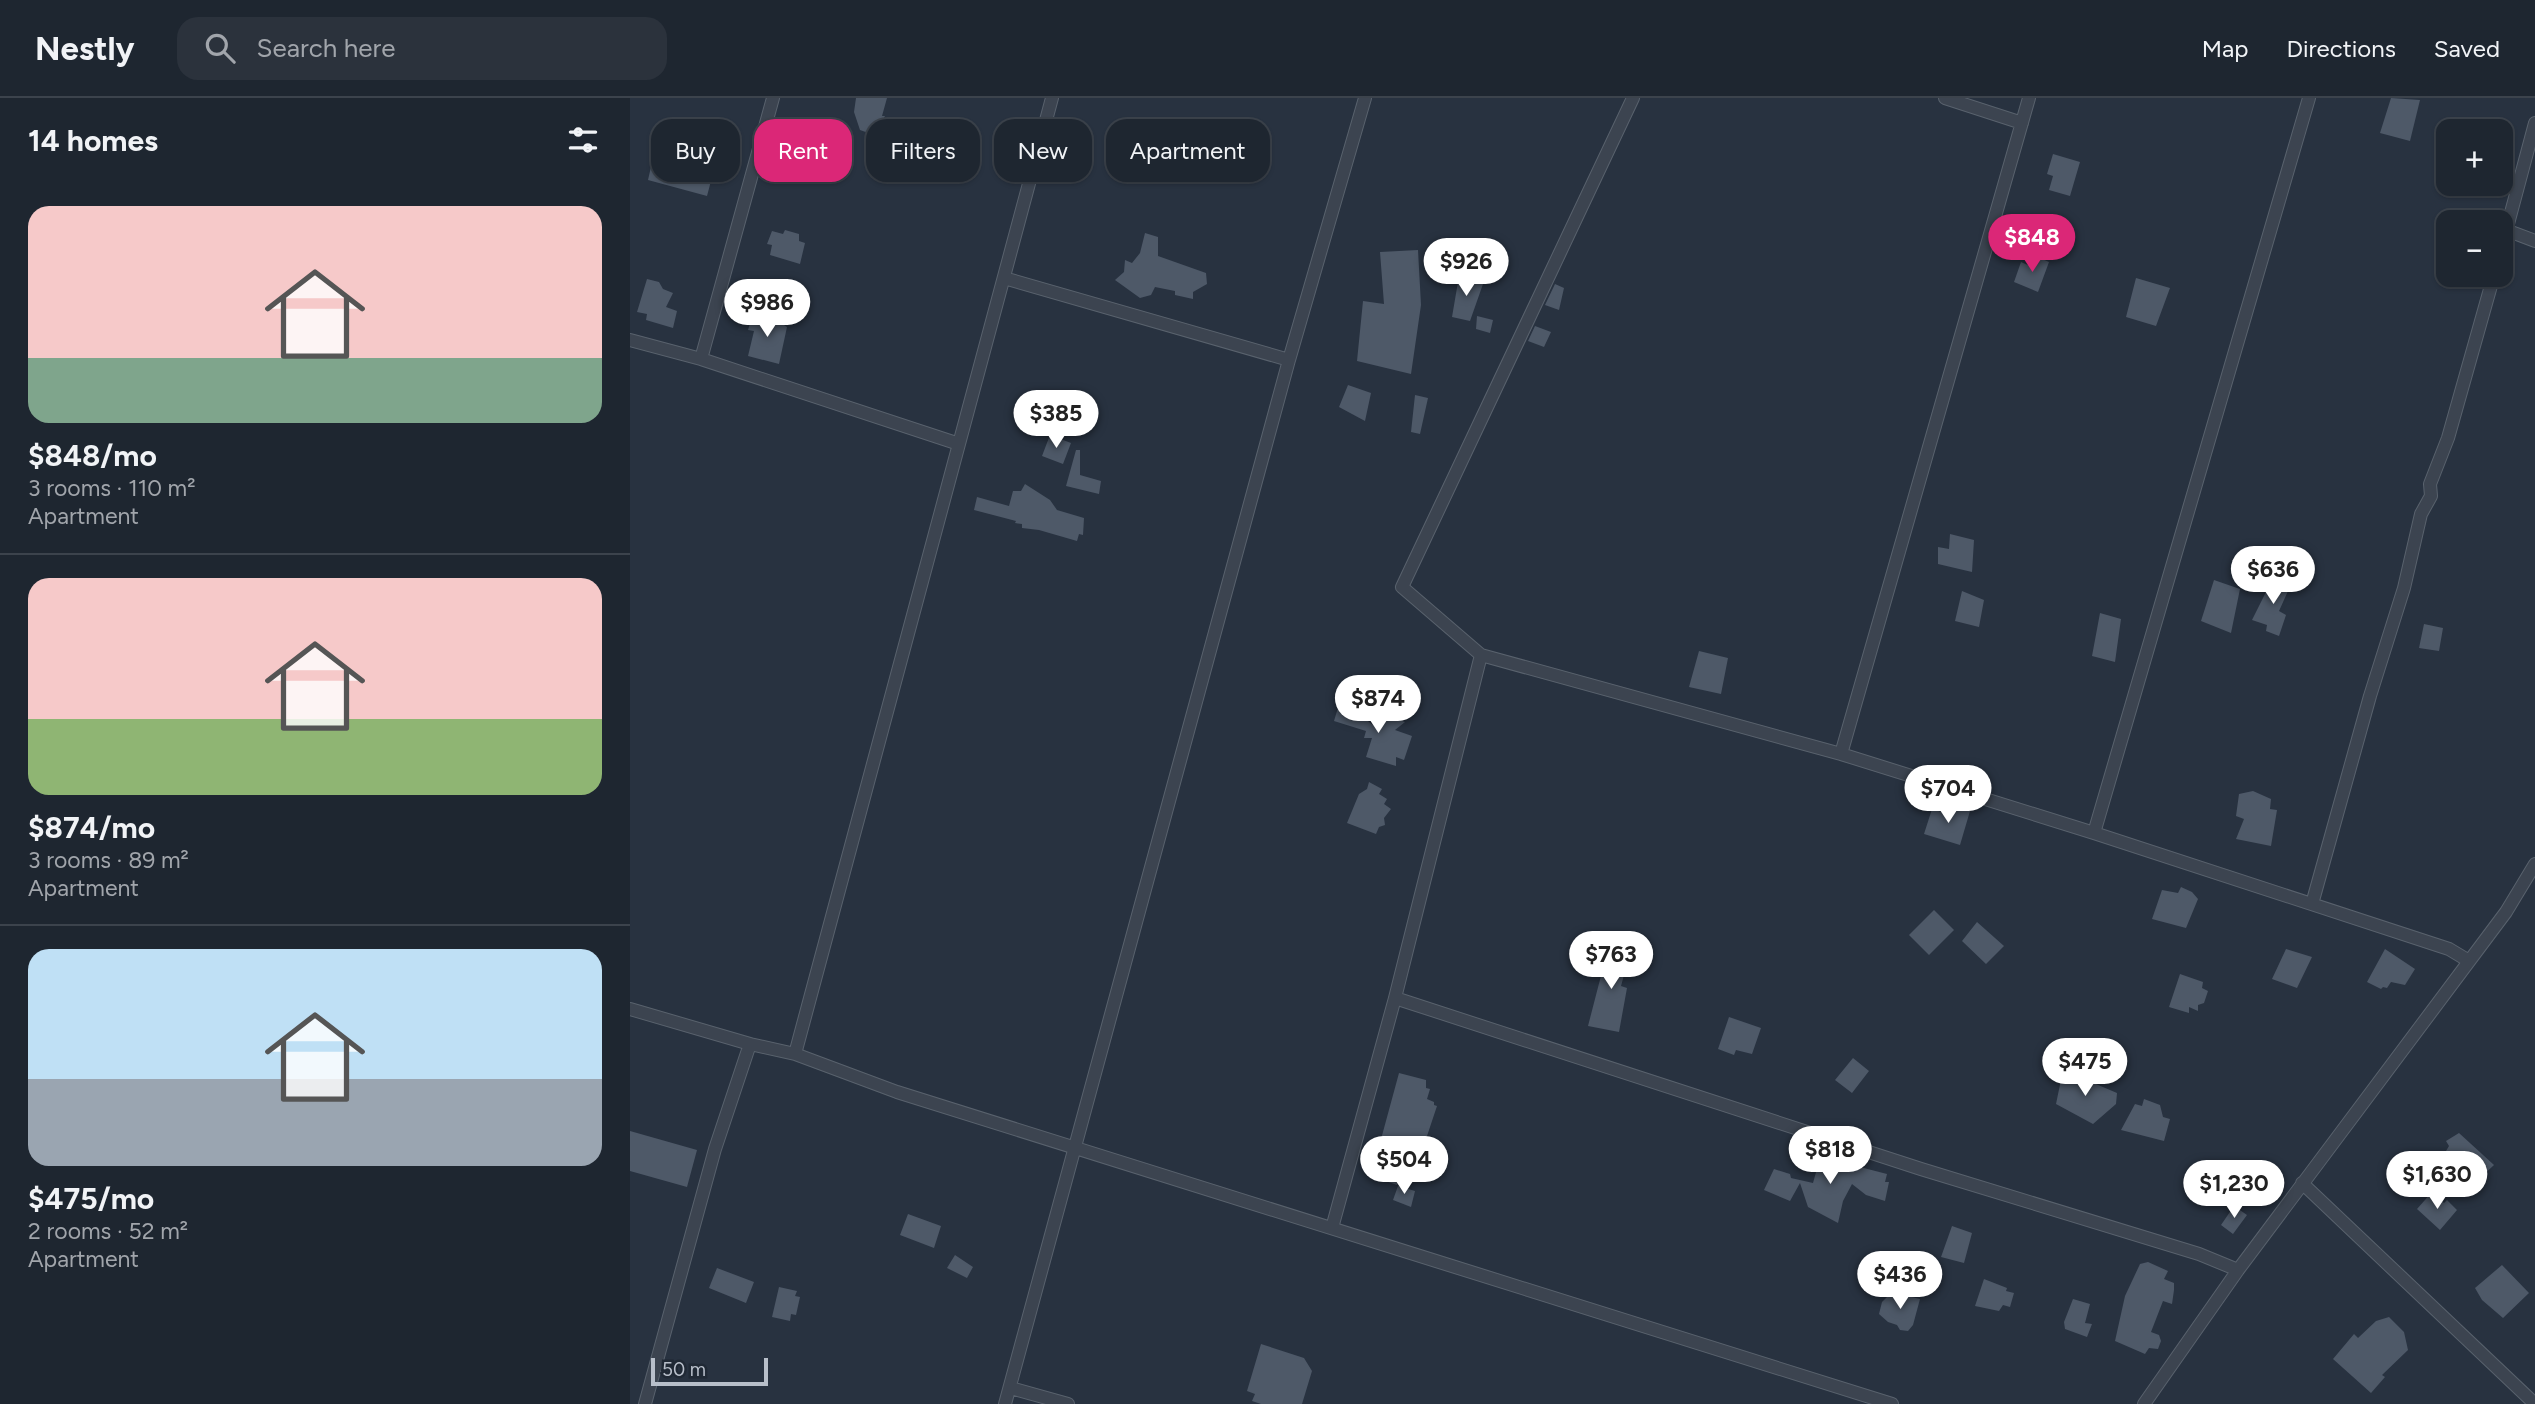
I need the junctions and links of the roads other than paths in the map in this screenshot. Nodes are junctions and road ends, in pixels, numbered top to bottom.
1 (773, 98) edge
2 (1052, 98) edge
3 (1365, 98) edge
4 (1633, 98) edge
5 (1945, 98) edge
6 (2029, 98) edge
7 (2309, 98) edge
8 (2022, 123) junction
9 (2535, 123) edge
10 (2511, 210) edge
11 (2513, 233) edge
12 (2535, 241) edge
13 (1004, 278) junction
14 (2491, 287) edge
15 (630, 340) edge
16 (701, 359) junction
17 (1289, 360) junction
18 (959, 444) junction
19 (1481, 654) junction
20 (1841, 754) junction
21 (2094, 833) junction
22 (2535, 864) edge
23 (2312, 904) junction
24 (2469, 961) junction
25 (1395, 998) junction
26 (630, 1009) edge
27 (750, 1044) junction
28 (795, 1054) junction
29 (1076, 1149) junction
30 (2302, 1183) junction
31 (1332, 1228) junction
32 (2238, 1270) junction
33 (1011, 1388) junction
34 (645, 1404) edge
35 (1004, 1404) edge
36 (1068, 1404) edge
37 (1892, 1404) edge
38 (2144, 1404) edge
39 (2535, 1404) edge

1 - 16 street
2 - 13 street
3 - 17 street
4 - 19 street
5 - 8 street
6 - 8 street
7 - 21 street
8 - 20 street
9 - 10 street
11 - 12 street
13 - 17 street
13 - 18 street
14 - 23 street
15 - 16 street
16 - 18 street
17 - 29 street
18 - 28 street
19 - 20 street
19 - 25 street
20 - 21 street
21 - 23 street
22 - 24 street
23 - 24 street
24 - 30 street
25 - 31 street
25 - 32 street
26 - 27 street
27 - 28 street
27 - 34 street
28 - 29 street
29 - 31 street
29 - 33 street
30 - 32 street
30 - 39 street
31 - 37 street
32 - 38 street
33 - 35 street
33 - 36 street

